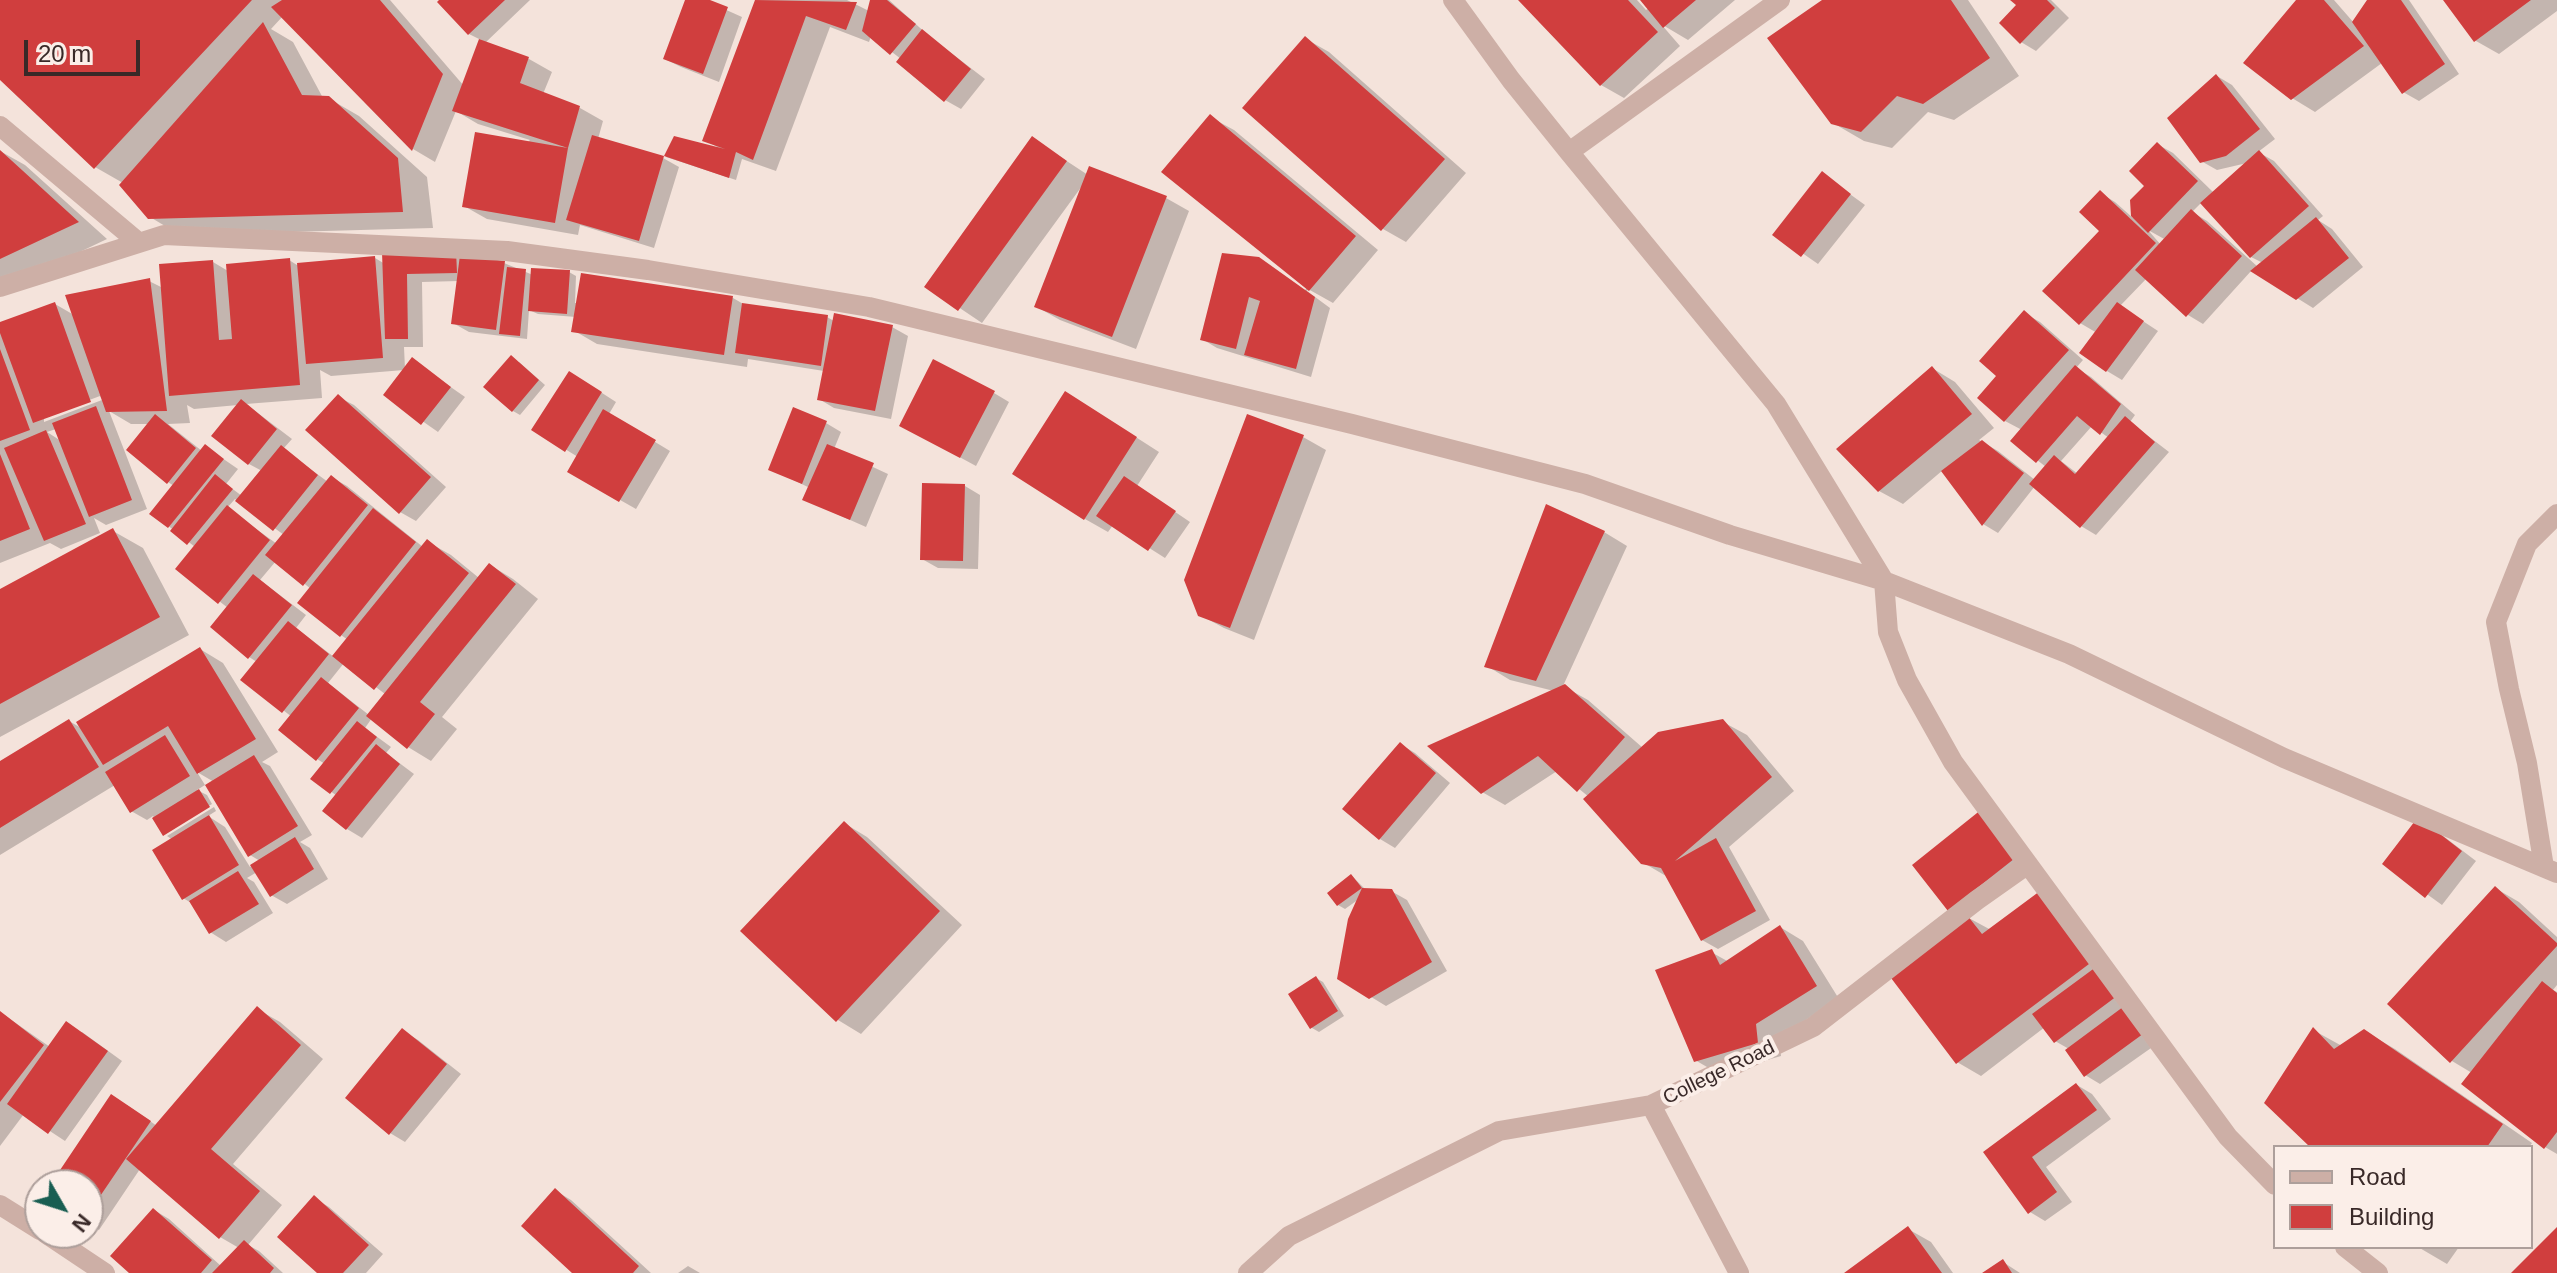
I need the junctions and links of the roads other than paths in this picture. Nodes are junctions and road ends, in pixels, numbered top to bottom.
1 (1453, 0) edge
2 (1780, 0) edge
3 (0, 126) edge
4 (1569, 152) junction
5 (138, 242) junction
6 (0, 287) edge
7 (2557, 514) edge
8 (1884, 581) junction
9 (2028, 864) junction
10 (2550, 870) edge
11 (1651, 1105) junction
12 (2273, 1183) edge
13 (0, 1205) edge
14 (24, 1220) edge
15 (69, 1249) edge
16 (2348, 1249) edge
17 (105, 1273) edge
18 (1248, 1273) edge
19 (1739, 1273) edge
20 (2378, 1273) edge

1 - 4 street
2 - 4 street
3 - 5 street
4 - 8 street
5 - 6 street
5 - 8 street
7 - 10 street
8 - 9 street
8 - 10 street
9 - 11 street, College Road
9 - 12 street
11 - 18 street, College Road
11 - 19 street
13 - 14 street
15 - 17 street
16 - 20 street

